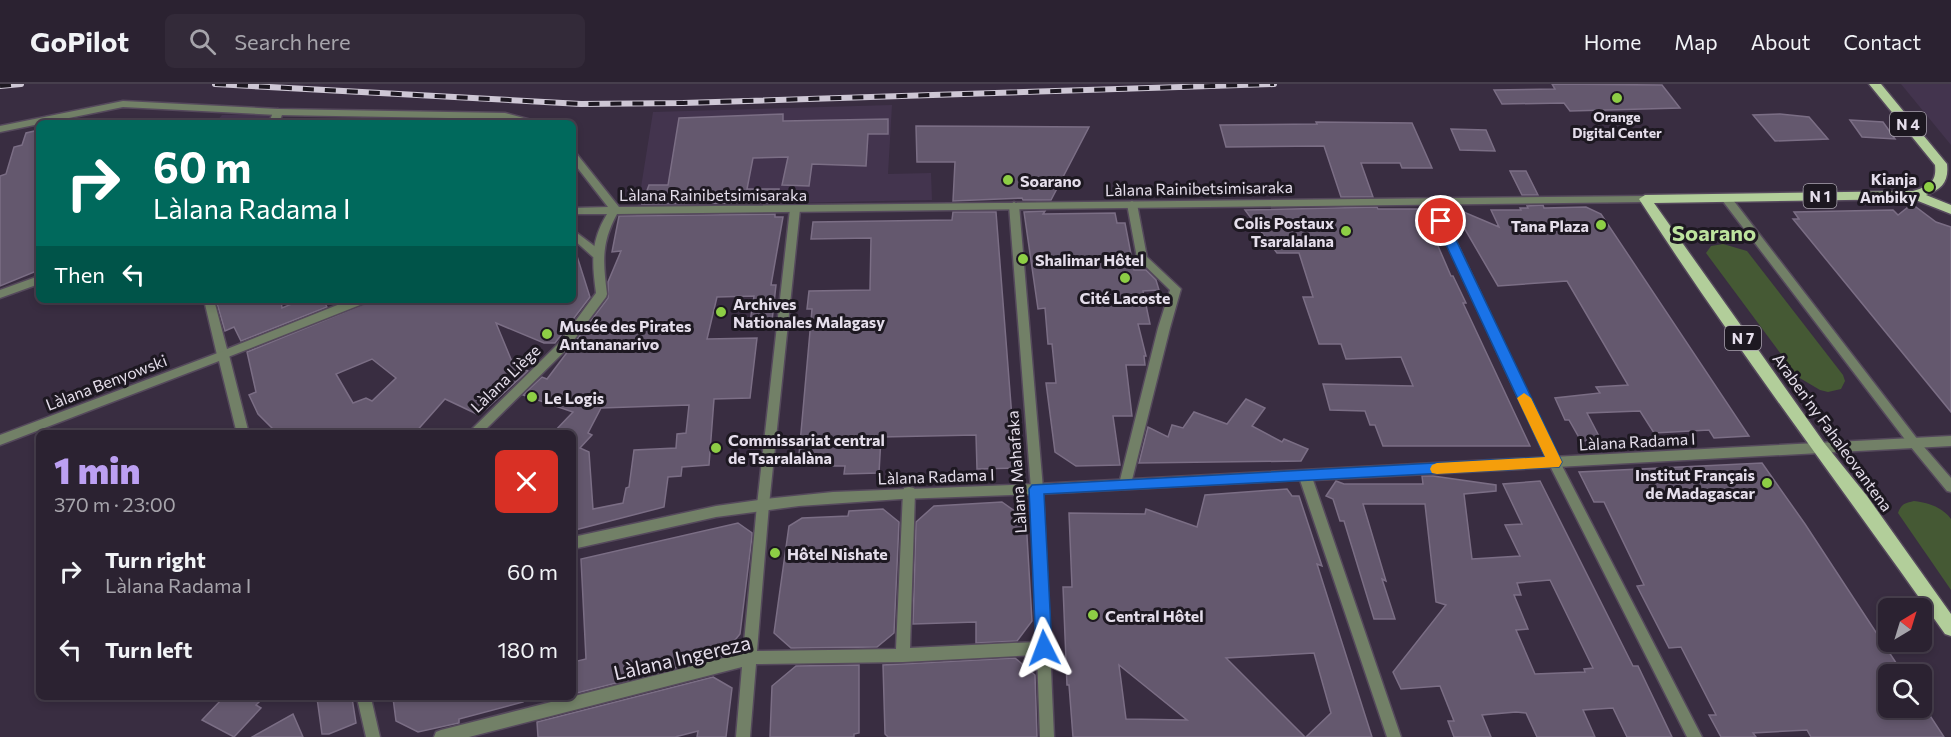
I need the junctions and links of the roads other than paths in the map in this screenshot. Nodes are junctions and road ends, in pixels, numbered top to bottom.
1 (1875, 84) edge
2 (1887, 84) edge
3 (278, 112) junction
4 (44, 120) edge
5 (275, 120) edge
6 (520, 120) edge
7 (36, 122) edge
8 (0, 129) edge
9 (576, 159) edge
10 (1946, 159) edge
11 (1914, 195) junction
12 (1726, 198) junction
13 (1645, 199) junction
14 (1432, 201) junction
15 (1132, 204) junction
16 (1014, 205) junction
17 (615, 209) junction
18 (795, 209) junction
19 (1951, 210) edge
20 (576, 211) edge
21 (576, 236) edge
22 (597, 254) junction
23 (36, 281) edge
24 (0, 294) edge
25 (210, 303) edge
26 (353, 303) edge
27 (223, 355) junction
28 (242, 430) edge
29 (477, 430) edge
30 (0, 440) edge
31 (1951, 441) edge
32 (1914, 443) junction
33 (1820, 448) junction
34 (1554, 462) junction
35 (1305, 476) junction
36 (1125, 484) junction
37 (1951, 487) edge
38 (1037, 489) junction
39 (909, 492) junction
40 (763, 505) junction
41 (576, 542) edge
42 (1951, 628) edge
43 (1044, 648) junction
44 (903, 655) junction
45 (751, 658) junction
46 (364, 700) edge
47 (373, 737) edge
48 (441, 737) edge
49 (743, 737) edge
50 (1047, 737) edge
51 (1394, 737) edge
52 (1695, 737) edge

1 - 10 main road, N 4
2 - 10 main road, N 4
3 - 4 street
3 - 5 street
3 - 6 street
7 - 8 street
9 - 17 street
10 - 11 main road, N 1
11 - 12 main road, N 1
11 - 19 main road
12 - 13 main road, N 1
12 - 32 street
13 - 14 street, Làlana Rainibetsimisaraka
13 - 33 main road, Araben'ny Fahaleovantena / N 7
14 - 15 street, Làlana Rainibetsimisaraka
14 - 34 street
15 - 16 street, Làlana Rainibetsimisaraka
15 - 36 street
16 - 18 street, Làlana Rainibetsimisaraka
16 - 38 street, Làlana Mahafaka
17 - 18 street, Làlana Rainibetsimisaraka
17 - 20 street, Làlana Rainibetsimisaraka
17 - 22 street
18 - 40 street
21 - 22 street
22 - 29 street, Làlana Liège
23 - 24 street
25 - 27 street
26 - 27 street, Làlana Benyowski
27 - 28 street
27 - 30 street, Làlana Benyowski
31 - 32 street, Làlana Radama I
32 - 33 street, Làlana Radama I
32 - 37 street
33 - 34 street, Làlana Radama I
33 - 42 main road, Araben'ny Fahaleovantena / N 7
34 - 35 street, Làlana Radama I
34 - 52 street
35 - 36 street, Làlana Radama I
35 - 51 street
36 - 38 street, Làlana Radama I
38 - 39 street, Làlana Radama I
38 - 43 street, Làlana Mahafaka
39 - 40 street, Làlana Radama I
39 - 44 street
40 - 41 street, Làlana Radama I
40 - 45 street
43 - 44 street, Làlana Ingereza
43 - 50 street, Làlana Mahafaka
44 - 45 street, Làlana Ingereza
45 - 48 street, Làlana Ingereza
45 - 49 street
46 - 47 street

